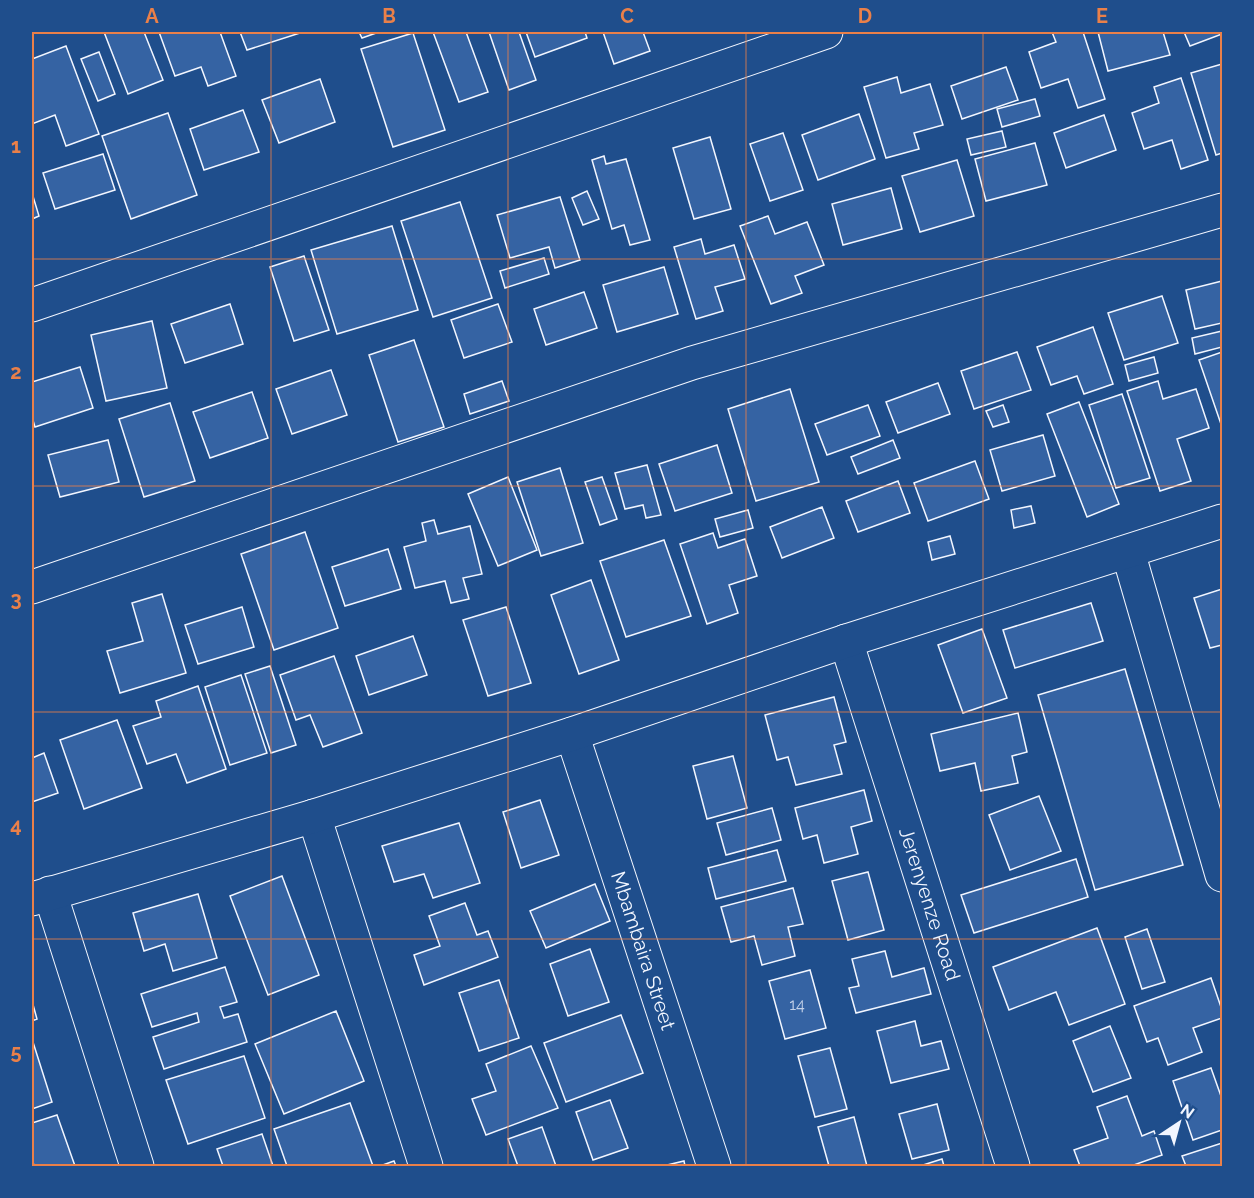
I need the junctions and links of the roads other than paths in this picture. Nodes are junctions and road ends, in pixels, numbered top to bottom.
1 (826, 32) edge
2 (1222, 210) edge
3 (32, 305) edge
4 (1222, 521) edge
5 (1128, 552) junction
6 (32, 587) edge
7 (846, 641) junction
8 (572, 734) junction
9 (314, 816) junction
10 (1222, 875) edge
11 (41, 896) edge
12 (137, 1167) edge
13 (426, 1167) edge
14 (714, 1167) edge
15 (1013, 1167) edge

1 - 3 street
2 - 6 street
4 - 5 street
5 - 7 street
5 - 10 street
7 - 8 street
7 - 15 street, Jerenyenze Road
8 - 9 street
8 - 14 street, Mbambaira Street
9 - 11 street
9 - 13 street
11 - 12 street

